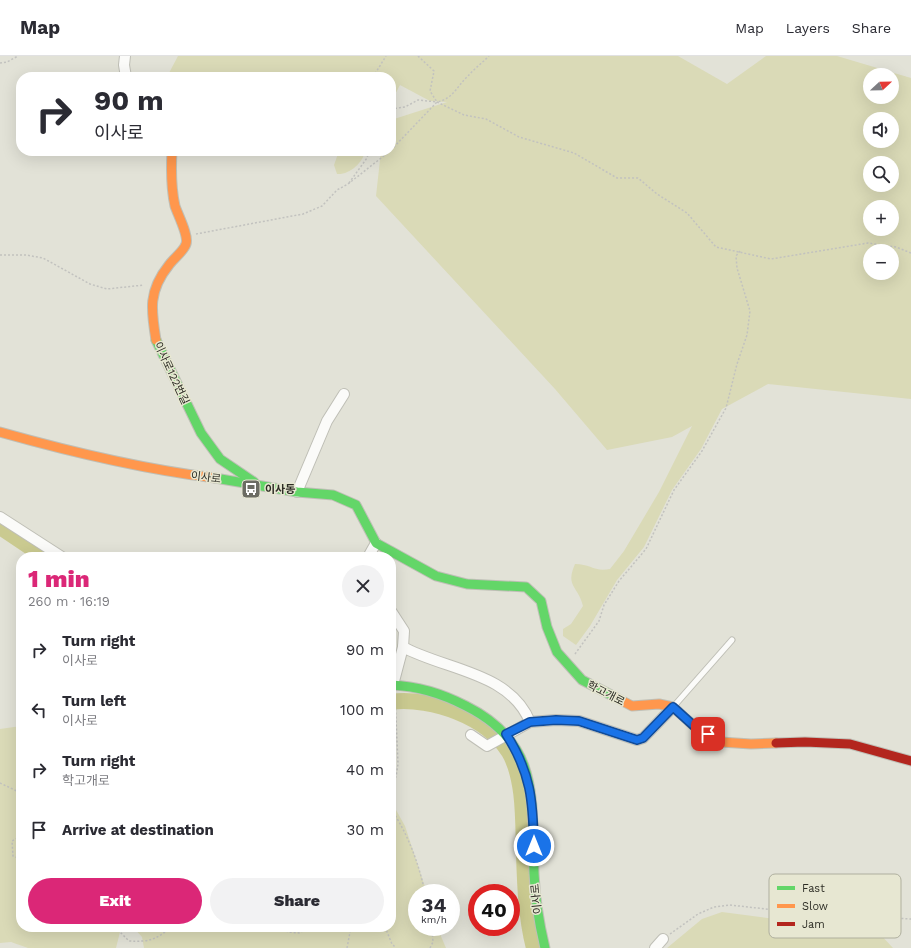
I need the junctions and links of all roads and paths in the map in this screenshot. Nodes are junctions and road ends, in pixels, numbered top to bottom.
1 (18, 56) edge
2 (125, 56) edge
3 (386, 56) edge
4 (418, 56) edge
5 (489, 56) edge
6 (0, 62) edge
7 (126, 72) edge
8 (376, 72) edge
9 (437, 102) junction
10 (396, 109) edge
11 (396, 146) edge
12 (172, 156) edge
13 (368, 156) edge
14 (384, 156) edge
15 (348, 184) junction
16 (186, 236) junction
17 (740, 251) junction
18 (911, 253) edge
19 (0, 256) edge
20 (155, 286) junction
21 (344, 394) dead end
22 (0, 432) edge
23 (257, 484) junction
24 (297, 492) junction
25 (0, 517) edge
26 (376, 543) junction
27 (54, 552) edge
28 (371, 552) edge
29 (392, 552) edge
30 (396, 554) edge
31 (396, 618) edge
32 (732, 640) dead end
33 (403, 647) junction
34 (567, 664) junction
35 (396, 676) edge
36 (396, 688) edge
37 (673, 707) junction
38 (530, 722) junction
39 (396, 734) edge
40 (471, 735) dead end
41 (505, 735) junction
42 (911, 760) edge
43 (396, 777) edge
44 (0, 783) edge
45 (16, 791) edge
46 (396, 817) edge
47 (16, 839) edge
48 (16, 857) edge
49 (423, 884) edge
50 (769, 909) edge
51 (901, 918) edge
52 (911, 919) edge
53 (119, 932) edge
54 (165, 932) edge
55 (288, 932) edge
56 (301, 932) edge
57 (350, 932) edge
58 (387, 932) edge
59 (433, 936) edge
60 (663, 939) joint
61 (347, 948) edge
62 (396, 948) edge
63 (430, 948) edge
64 (545, 948) edge
65 (654, 948) edge

1 - 6 path
2 - 7 street
3 - 8 path
4 - 9 path
5 - 9 path
9 - 10 path
9 - 11 path
9 - 17 path
12 - 16 street
13 - 15 path
14 - 15 path
15 - 16 path
16 - 20 street, 이사로122번길
17 - 18 path
17 - 34 path
19 - 20 path
20 - 23 street, 이사로122번길
21 - 24 street
22 - 23 street, 이사로
23 - 24 street, 이사로
24 - 26 street, 이사로
25 - 27 street
26 - 28 street
26 - 29 street, 학고개로
30 - 34 street, 학고개로
31 - 33 street
32 - 37 lane
33 - 35 street
33 - 38 street
34 - 37 street, 학고개로
36 - 41 street, 이사로
37 - 38 street
37 - 42 street
38 - 41 street
39 - 43 path
40 - 41 street
41 - 64 street, 이사로
44 - 45 path
46 - 49 path
47 - 48 path
50 - 60 path
51 - 52 path
53 - 54 path
55 - 56 path
57 - 61 path
58 - 62 path
59 - 63 path
60 - 65 street

